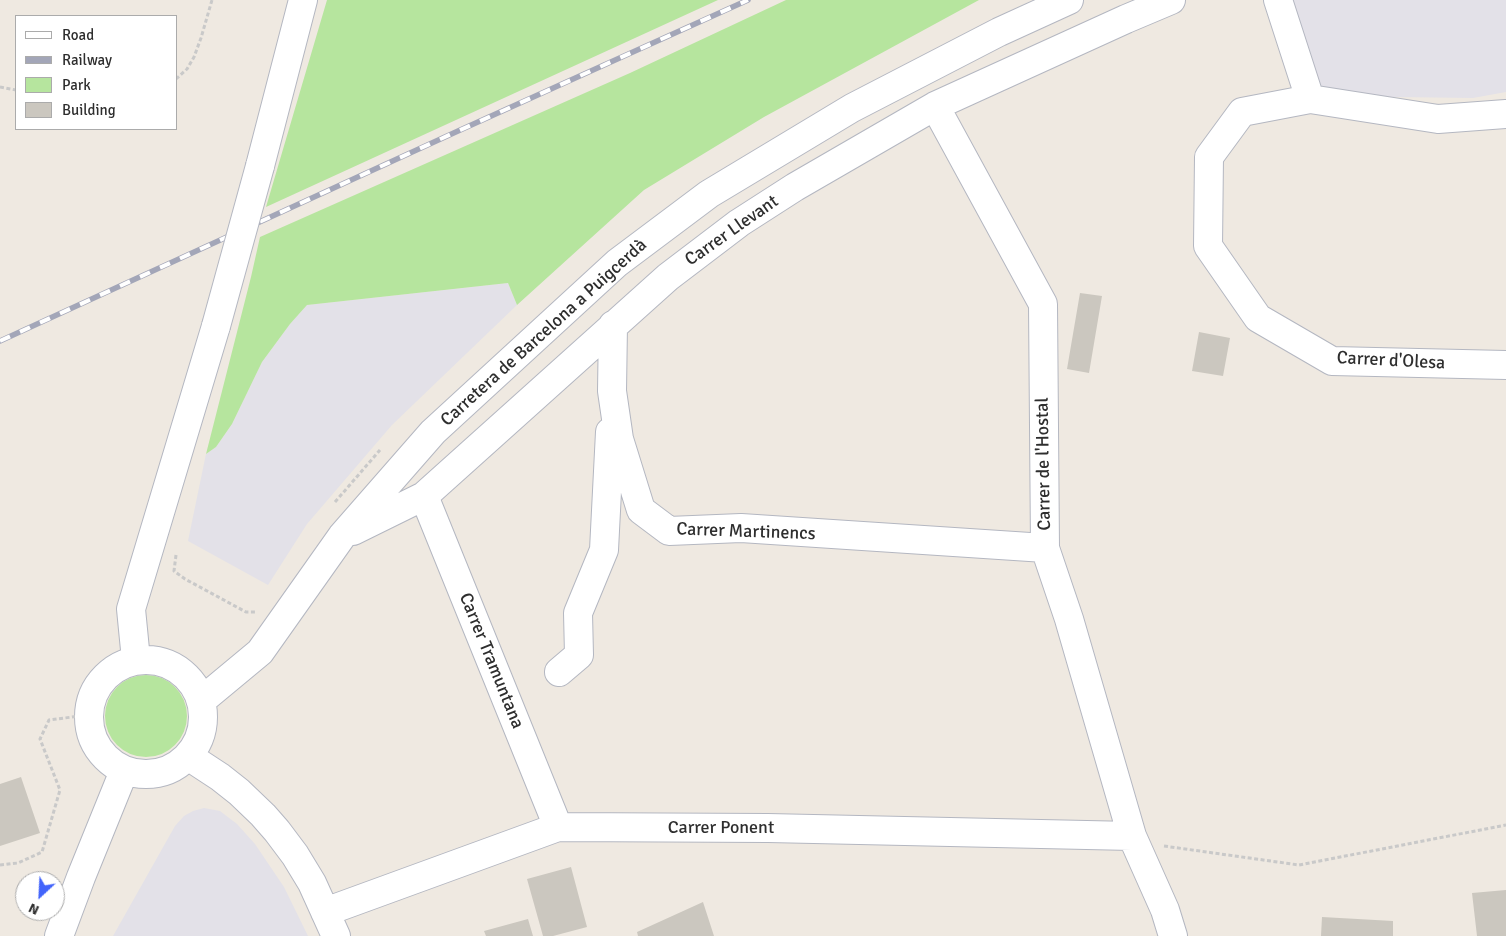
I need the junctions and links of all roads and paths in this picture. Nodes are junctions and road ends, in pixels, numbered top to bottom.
1 (212, 0) edge
2 (303, 0) edge
3 (1069, 0) edge
4 (1171, 0) edge
5 (1278, 0) edge
6 (178, 77) edge
7 (0, 87) edge
8 (15, 90) edge
9 (1310, 99) junction
10 (935, 106) junction
11 (1506, 114) edge
12 (613, 325) junction
13 (1506, 365) edge
14 (612, 391) junction
15 (385, 445) dead end
16 (424, 496) junction
17 (334, 503) dead end
18 (342, 536) junction
19 (1045, 548) junction
20 (176, 552) dead end
21 (261, 607) dead end
22 (136, 660) junction
23 (559, 672) dead end
24 (201, 701) junction
25 (88, 714) junction
26 (188, 756) junction
27 (124, 771) junction
28 (1506, 825) edge
29 (558, 827) junction
30 (1143, 840) junction
31 (0, 865) edge
32 (330, 924) edge
33 (60, 936) edge
34 (1173, 936) edge

1 - 6 path
2 - 22 street, bridge
3 - 18 street, Carretera de Barcelona a Puigcerdà
4 - 10 street, Carrer Llevant
5 - 9 street
7 - 8 path
9 - 11 street, Carrer d'Olesa
9 - 13 street, Carrer d'Olesa
10 - 12 street, Carrer Llevant
10 - 19 street, Carrer de l'Hostal
12 - 14 street, Carrer Martinencs
12 - 16 street, Carrer Llevant
14 - 19 street, Carrer Martinencs
14 - 23 street
15 - 17 path
16 - 18 street, Carrer Llevant
16 - 29 street, Carrer Tramuntana
18 - 24 street, Carretera de Barcelona a Puigcerdà
19 - 30 street, Carrer de l'Hostal
20 - 21 path
22 - 24 street
22 - 25 street
24 - 26 street
25 - 27 street
25 - 31 path
26 - 27 street
26 - 32 street
27 - 33 street
28 - 30 path
29 - 30 street, Carrer Ponent
29 - 32 street, Carrer Ponent
30 - 34 street, Carrer de l'Hostal

